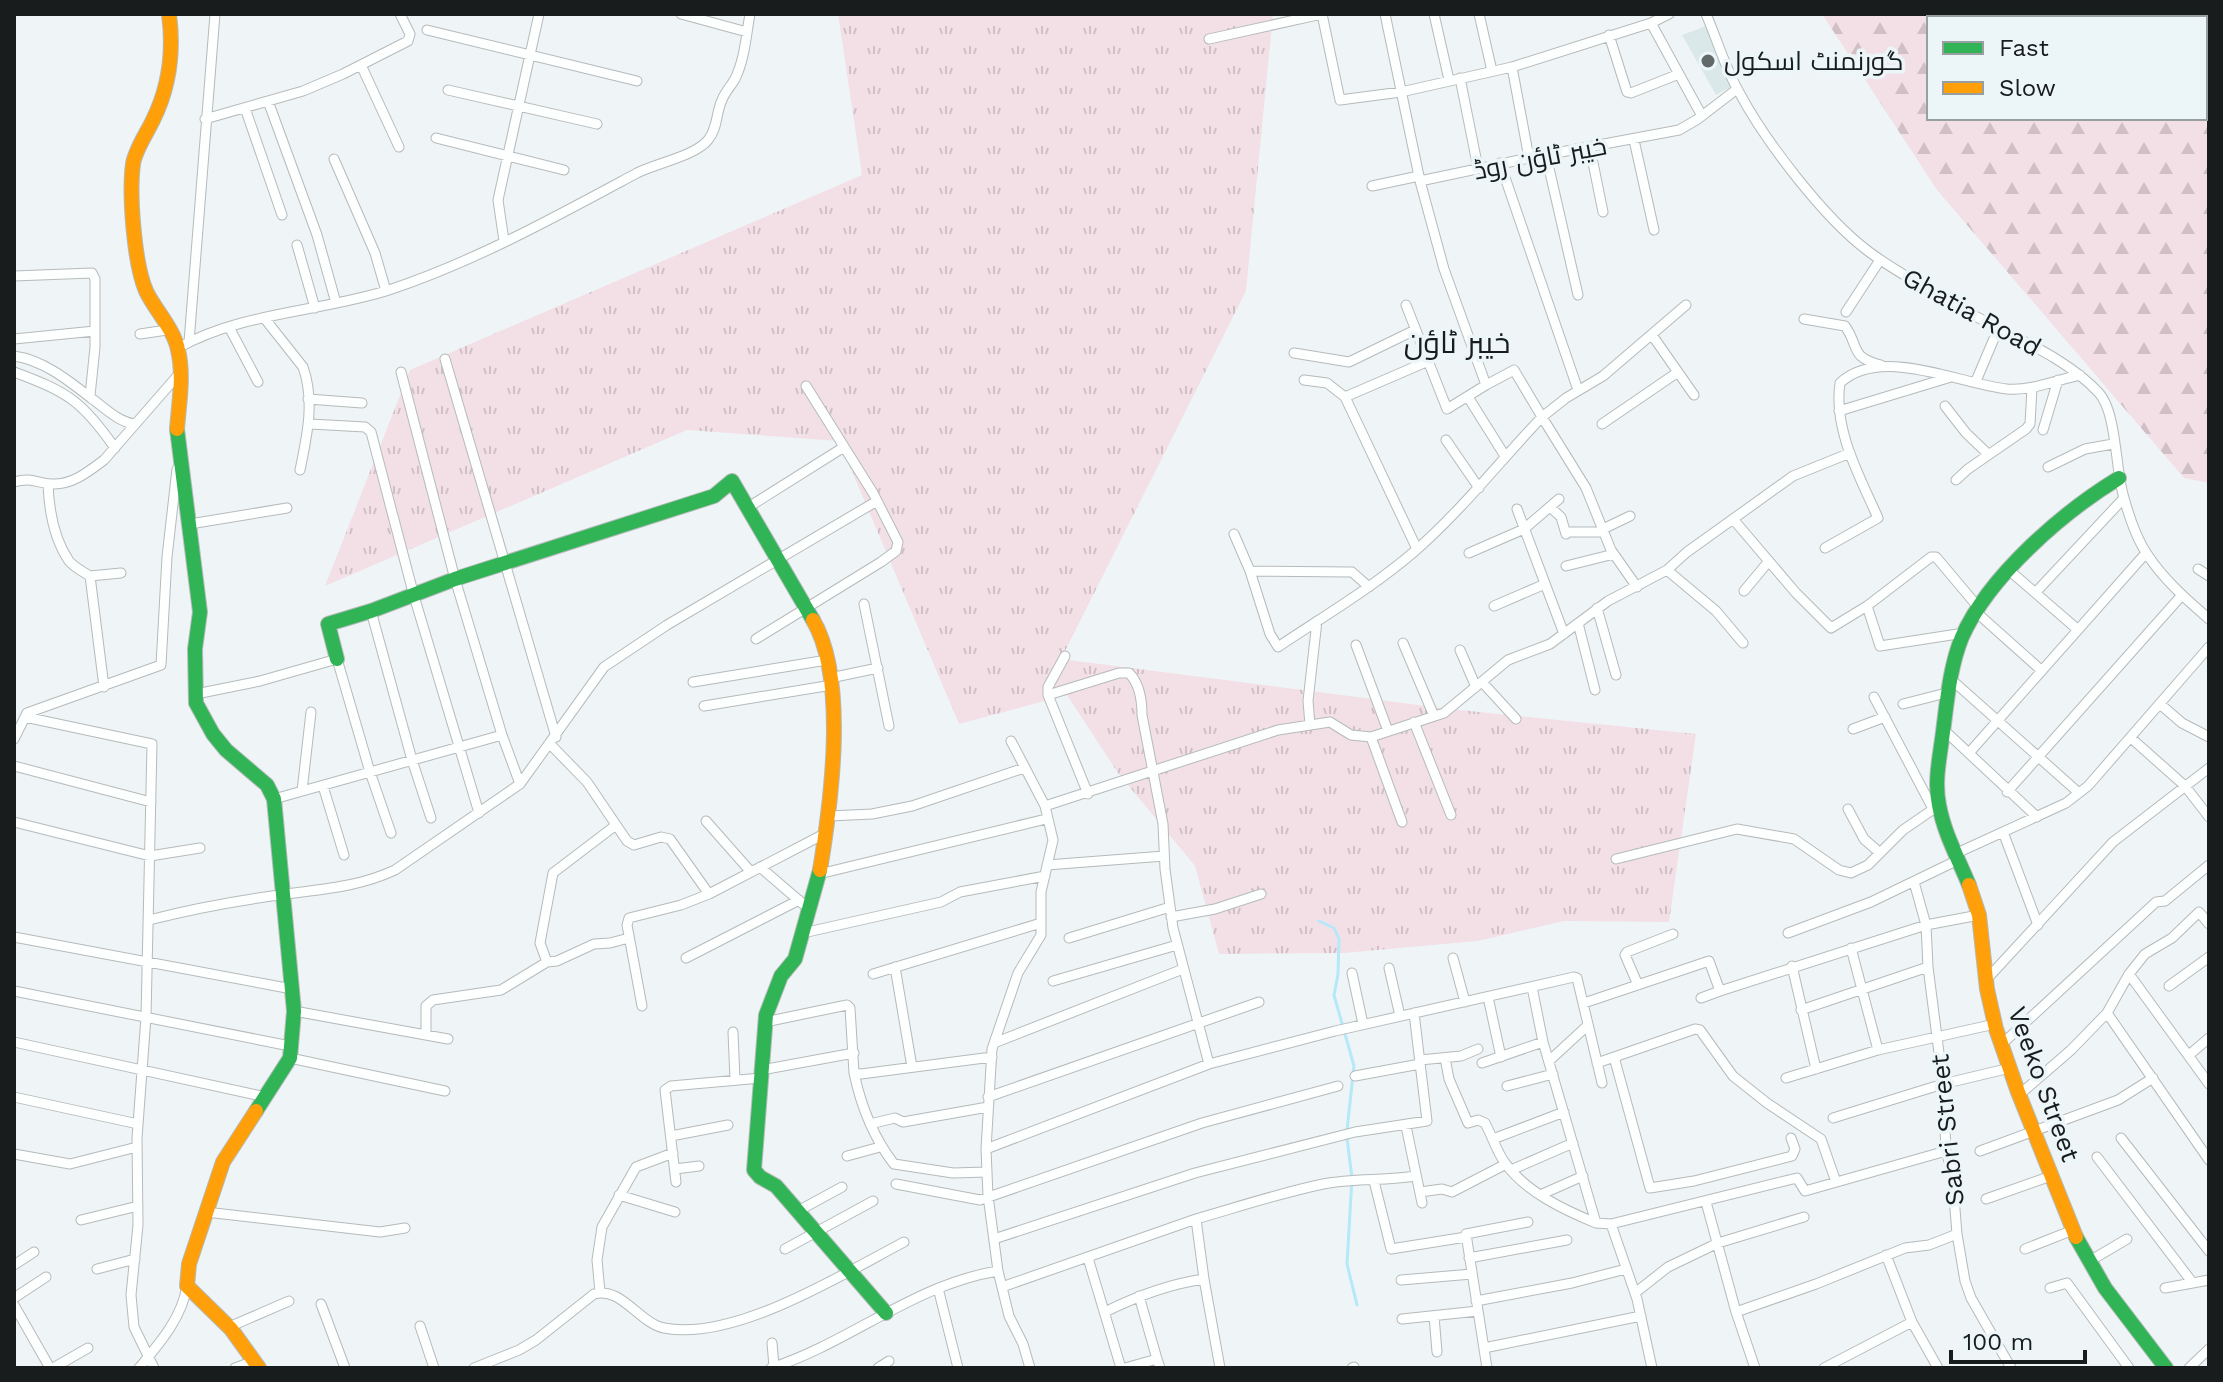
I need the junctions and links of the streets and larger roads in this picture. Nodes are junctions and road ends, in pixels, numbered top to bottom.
1 (169, 14) edge
2 (215, 14) edge
3 (400, 14) edge
4 (539, 14) edge
5 (681, 14) edge
6 (750, 14) edge
7 (1385, 14) edge
8 (1434, 14) edge
9 (1479, 14) edge
10 (1669, 14) edge
11 (1706, 14) edge
12 (1651, 23) junction
13 (427, 30) dead end
14 (747, 32) junction
15 (1609, 35) junction
16 (1209, 39) dead end
17 (530, 55) junction
18 (361, 65) junction
19 (1512, 67) junction
20 (1492, 71) junction
21 (1679, 74) junction
22 (1460, 78) junction
23 (1449, 80) junction
24 (637, 81) dead end
25 (1737, 89) junction
26 (448, 90) dead end
27 (1401, 92) junction
28 (268, 101) junction
29 (519, 106) junction
30 (245, 108) junction
31 (1702, 116) junction
32 (205, 119) junction
33 (597, 124) dead end
34 (436, 138) dead end
35 (1634, 140) junction
36 (399, 147) dead end
37 (1590, 148) junction
38 (508, 155) junction
39 (1546, 155) junction
40 (1529, 158) junction
41 (334, 159) dead end
42 (1500, 163) junction
43 (1478, 168) junction
44 (564, 170) dead end
45 (1419, 179) junction
46 (1372, 186) dead end
47 (1603, 212) dead end
48 (282, 215) dead end
49 (1654, 230) dead end
50 (504, 241) junction
51 (297, 245) dead end
52 (1880, 260) junction
53 (14, 276) edge
54 (386, 291) junction
55 (1578, 295) dead end
56 (336, 303) junction
57 (1406, 305) dead end
58 (1686, 305) dead end
59 (315, 308) junction
60 (1846, 312) dead end
61 (265, 319) junction
62 (1804, 319) dead end
63 (229, 327) junction
64 (1998, 329) junction
65 (167, 330) junction
66 (1415, 330) junction
67 (95, 331) junction
68 (140, 334) dead end
69 (1652, 335) junction
70 (14, 339) edge
71 (183, 345) junction
72 (1294, 353) dead end
73 (14, 356) edge
74 (445, 359) dead end
75 (1426, 362) junction
76 (1881, 365) junction
77 (14, 372) edge
78 (401, 372) dead end
79 (1678, 372) junction
80 (179, 374) junction
81 (2080, 375) junction
82 (1954, 377) junction
83 (1304, 380) dead end
84 (2058, 380) junction
85 (1976, 381) junction
86 (258, 382) dead end
87 (1486, 385) junction
88 (806, 386) dead end
89 (2032, 388) junction
90 (1578, 390) junction
91 (1694, 395) dead end
92 (90, 396) junction
93 (1345, 397) junction
94 (1468, 397) junction
95 (308, 399) junction
96 (362, 403) dead end
97 (1945, 406) dead end
98 (1839, 411) junction
99 (1542, 417) junction
100 (134, 424) junction
101 (310, 424) junction
102 (1602, 424) dead end
103 (2043, 430) dead end
104 (1446, 440) dead end
105 (2113, 444) junction
106 (844, 447) junction
107 (115, 448) junction
108 (1850, 453) junction
109 (1988, 454) junction
110 (179, 455) junction
111 (1505, 456) junction
112 (2048, 467) dead end
113 (300, 470) dead end
114 (2119, 478) junction
115 (1956, 480) dead end
116 (14, 482) edge
117 (48, 484) junction
118 (1479, 488) junction
119 (2124, 498) junction
120 (1559, 499) dead end
121 (877, 501) junction
122 (287, 508) dead end
123 (747, 508) junction
124 (1551, 508) junction
125 (1517, 509) dead end
126 (1630, 516) dead end
127 (1733, 519) junction
128 (190, 524) junction
129 (1524, 529) junction
130 (1603, 531) junction
131 (1234, 534) dead end
132 (1825, 548) dead end
133 (1417, 549) junction
134 (1469, 553) dead end
135 (2146, 553) junction
136 (1614, 554) junction
137 (779, 561) junction
138 (1769, 561) junction
139 (504, 565) junction
140 (1566, 566) dead end
141 (2198, 569) dead end
142 (1667, 570) junction
143 (1250, 571) junction
144 (2010, 571) junction
145 (121, 573) dead end
146 (90, 576) junction
147 (2209, 576) edge
148 (455, 579) junction
149 (1545, 584) junction
150 (1369, 587) junction
151 (1637, 587) junction
152 (1744, 591) dead end
153 (2036, 592) junction
154 (2182, 595) junction
155 (414, 596) junction
156 (864, 604) dead end
157 (806, 606) junction
158 (1494, 606) dead end
159 (1867, 606) junction
160 (1597, 608) junction
161 (1977, 609) junction
162 (371, 611) junction
163 (2209, 619) edge
164 (1317, 621) junction
165 (1578, 623) junction
166 (2077, 629) junction
167 (1964, 633) junction
168 (1564, 634) junction
169 (756, 639) dead end
170 (1403, 643) dead end
171 (1743, 643) dead end
172 (1356, 645) dead end
173 (2209, 647) edge
174 (1460, 650) dead end
175 (1065, 656) dead end
176 (337, 659) junction
177 (827, 660) junction
178 (878, 668) junction
179 (2041, 670) junction
180 (1616, 675) dead end
181 (831, 681) junction
182 (693, 682) dead end
183 (1479, 684) junction
184 (104, 687) junction
185 (1951, 687) junction
186 (1595, 690) dead end
187 (196, 694) junction
188 (1048, 695) junction
189 (1874, 697) dead end
190 (1903, 704) dead end
191 (2160, 704) junction
192 (704, 706) dead end
193 (311, 712) dead end
194 (1434, 716) junction
195 (25, 717) junction
196 (1885, 717) junction
197 (1516, 719) dead end
198 (1998, 719) junction
199 (1414, 722) junction
200 (1310, 725) junction
201 (889, 726) dead end
202 (1853, 729) dead end
203 (1944, 730) junction
204 (1388, 731) junction
205 (502, 735) junction
206 (1371, 737) junction
207 (2209, 737) edge
208 (2131, 738) junction
209 (14, 739) edge
210 (553, 740) junction
211 (1011, 741) dead end
212 (459, 749) junction
213 (1969, 753) junction
214 (2038, 757) junction
215 (412, 760) junction
216 (14, 766) edge
217 (1024, 768) junction
218 (2209, 768) edge
219 (1152, 771) junction
220 (370, 772) junction
221 (520, 784) junction
222 (323, 786) junction
223 (2185, 786) junction
224 (302, 791) junction
225 (2007, 792) junction
226 (2079, 793) junction
227 (1088, 794) junction
228 (274, 799) junction
229 (151, 802) junction
230 (1045, 806) junction
231 (1935, 807) junction
232 (1848, 809) dead end
233 (479, 813) junction
234 (1451, 815) dead end
235 (829, 816) junction
236 (2037, 817) junction
237 (2209, 817) edge
238 (431, 818) dead end
239 (1046, 819) junction
240 (706, 821) dead end
241 (14, 822) edge
242 (1402, 822) dead end
243 (616, 825) junction
244 (2003, 832) junction
245 (391, 833) dead end
246 (826, 833) junction
247 (200, 848) dead end
248 (1880, 853) junction
249 (344, 855) dead end
250 (150, 856) junction
251 (1164, 856) junction
252 (1958, 856) junction
253 (1616, 859) dead end
254 (2209, 865) edge
255 (756, 870) junction
256 (1046, 871) junction
257 (819, 874) junction
258 (1914, 882) junction
259 (284, 894) junction
260 (709, 894) junction
261 (1261, 894) dead end
262 (804, 905) junction
263 (1170, 912) junction
264 (1979, 915) junction
265 (149, 920) junction
266 (1041, 923) junction
267 (2209, 924) edge
268 (1926, 925) junction
269 (2038, 925) junction
270 (803, 933) junction
271 (1788, 933) dead end
272 (1673, 934) dead end
273 (14, 937) edge
274 (629, 938) junction
275 (1069, 938) dead end
276 (1177, 945) junction
277 (1851, 948) junction
278 (2209, 957) edge
279 (686, 958) dead end
280 (1453, 958) dead end
281 (147, 960) junction
282 (547, 962) junction
283 (1792, 966) junction
284 (895, 967) junction
285 (1928, 967) junction
286 (1389, 968) dead end
287 (1183, 969) junction
288 (1352, 973) dead end
289 (873, 974) dead end
290 (2129, 974) junction
291 (1986, 980) junction
292 (1053, 981) dead end
293 (1638, 985) junction
294 (2169, 986) dead end
295 (1532, 987) junction
296 (292, 989) junction
297 (14, 991) edge
298 (1720, 991) junction
299 (1862, 991) junction
300 (1488, 997) junction
301 (1701, 998) dead end
302 (1259, 1002) dead end
303 (1465, 1002) junction
304 (1584, 1003) junction
305 (642, 1006) dead end
306 (1801, 1010) junction
307 (294, 1011) junction
308 (1414, 1013) junction
309 (2107, 1013) junction
310 (1400, 1016) junction
311 (146, 1017) junction
312 (765, 1022) junction
313 (1198, 1022) junction
314 (1363, 1024) junction
315 (1995, 1024) junction
316 (1588, 1025) junction
317 (733, 1032) dead end
318 (426, 1035) junction
319 (1938, 1035) junction
320 (2209, 1038) edge
321 (448, 1039) dead end
322 (14, 1042) edge
323 (1543, 1042) junction
324 (994, 1043) junction
325 (2002, 1044) junction
326 (1478, 1049) dead end
327 (1878, 1050) junction
328 (290, 1052) junction
329 (854, 1053) junction
330 (2189, 1055) junction
331 (992, 1057) junction
332 (1501, 1057) junction
333 (1614, 1057) junction
334 (1445, 1058) junction
335 (1549, 1061) junction
336 (1420, 1062) junction
337 (1482, 1063) dead end
338 (1597, 1063) junction
339 (1209, 1064) junction
340 (912, 1067) junction
341 (2010, 1068) junction
342 (1816, 1069) junction
343 (144, 1071) junction
344 (854, 1073) junction
345 (761, 1074) junction
346 (1553, 1074) junction
347 (1355, 1076) dead end
348 (1786, 1078) dead end
349 (2153, 1078) junction
350 (735, 1080) junction
351 (1602, 1083) dead end
352 (1943, 1084) junction
353 (2209, 1084) edge
354 (1338, 1086) dead end
355 (1507, 1086) dead end
356 (445, 1091) dead end
357 (2019, 1095) junction
358 (14, 1097) edge
359 (266, 1097) junction
360 (988, 1102) junction
361 (1564, 1112) junction
362 (1833, 1118) dead end
363 (138, 1124) junction
364 (870, 1124) junction
365 (728, 1125) dead end
366 (1406, 1126) junction
367 (2034, 1132) junction
368 (671, 1136) junction
369 (1791, 1138) dead end
370 (2121, 1138) dead end
371 (1493, 1139) junction
372 (1573, 1143) junction
373 (137, 1147) junction
374 (880, 1147) junction
375 (986, 1149) junction
376 (1946, 1151) junction
377 (1980, 1151) dead end
378 (673, 1153) junction
379 (15, 1156) edge
380 (847, 1156) dead end
381 (2097, 1157) dead end
382 (2209, 1160) edge
383 (699, 1166) dead end
384 (1508, 1167) junction
385 (675, 1169) junction
386 (987, 1172) junction
387 (1416, 1176) junction
388 (1583, 1176) junction
389 (2051, 1176) junction
390 (1374, 1181) junction
391 (1694, 1181) junction
392 (676, 1182) dead end
393 (1836, 1182) junction
394 (896, 1184) dead end
395 (842, 1187) dead end
396 (619, 1195) junction
397 (1540, 1195) junction
398 (988, 1196) junction
399 (1986, 1199) dead end
400 (873, 1201) dead end
401 (1702, 1202) junction
402 (138, 1206) junction
403 (798, 1211) junction
404 (206, 1212) junction
405 (675, 1212) dead end
406 (1804, 1217) dead end
407 (1196, 1219) junction
408 (81, 1220) dead end
409 (1528, 1222) dead end
410 (1596, 1223) junction
411 (1611, 1224) junction
412 (405, 1228) dead end
413 (2073, 1230) junction
414 (817, 1233) junction
415 (1957, 1234) junction
416 (1466, 1237) junction
417 (994, 1239) junction
418 (2127, 1239) dead end
419 (1567, 1240) dead end
420 (904, 1242) dead end
421 (1718, 1243) junction
422 (785, 1249) dead end
423 (2025, 1249) dead end
424 (2209, 1251) edge
425 (34, 1252) dead end
426 (1886, 1255) junction
427 (1088, 1258) junction
428 (1469, 1258) junction
429 (135, 1259) junction
430 (2088, 1262) junction
431 (14, 1265) edge
432 (97, 1269) dead end
433 (1626, 1269) junction
434 (850, 1271) junction
435 (998, 1271) junction
436 (1472, 1274) junction
437 (46, 1277) dead end
438 (1204, 1279) junction
439 (1401, 1280) dead end
440 (2209, 1280) edge
441 (2192, 1282) junction
442 (187, 1286) junction
443 (1002, 1287) junction
444 (938, 1288) junction
445 (2050, 1288) dead end
446 (2165, 1288) dead end
447 (600, 1292) junction
448 (1635, 1293) junction
449 (1139, 1296) junction
450 (14, 1298) edge
451 (289, 1301) dead end
452 (321, 1304) dead end
453 (14, 1305) edge
454 (1477, 1306) junction
455 (1105, 1312) junction
456 (1736, 1312) junction
457 (886, 1313) junction
458 (1434, 1316) junction
459 (1641, 1316) junction
460 (1402, 1319) dead end
461 (1912, 1322) junction
462 (420, 1326) dead end
463 (229, 1327) junction
464 (772, 1343) dead end
465 (88, 1348) dead end
466 (1484, 1348) junction
467 (2209, 1349) edge
468 (1437, 1352) dead end
469 (149, 1356) junction
470 (889, 1361) dead end
471 (1158, 1363) edge
472 (256, 1364) edge
473 (480, 1367) edge
474 (52, 1368) edge
475 (139, 1368) edge
476 (154, 1368) edge
477 (235, 1368) edge
478 (345, 1368) edge
479 (434, 1368) edge
480 (772, 1368) edge
481 (878, 1368) edge
482 (958, 1368) edge
483 (1030, 1368) edge
484 (1123, 1368) edge
485 (1220, 1368) edge
486 (1487, 1368) edge
487 (1652, 1368) edge
488 (1755, 1368) edge
489 (1824, 1368) edge
490 (1938, 1368) edge
491 (2011, 1368) edge
492 (2129, 1368) edge
493 (2166, 1368) edge
494 (2189, 1368) edge

1 - 65 street
2 - 32 street
3 - 18 street
4 - 17 street
5 - 14 street
6 - 14 street
7 - 27 street
8 - 23 street
9 - 20 street
10 - 12 street
11 - 25 street, Ghatia Road
12 - 15 street
12 - 21 street
13 - 17 street
14 - 50 street
15 - 19 street
15 - 21 street
16 - 27 street
17 - 24 street
17 - 29 street
18 - 28 street
18 - 36 street
19 - 20 street
19 - 40 street
20 - 22 street
21 - 31 street
22 - 23 street
22 - 43 street
23 - 27 street
25 - 31 street, خیبر ٹاؤن روڈ
25 - 52 street, Ghatia Road
26 - 29 street
27 - 45 street
28 - 30 street
28 - 56 street
29 - 33 street
29 - 38 street
30 - 32 street
30 - 48 street
31 - 35 street, خیبر ٹاؤن روڈ
32 - 71 street
34 - 38 street
35 - 37 street, خیبر ٹاؤن روڈ
35 - 49 street
37 - 39 street, خیبر ٹاؤن روڈ
37 - 47 street
38 - 44 street
38 - 50 street
39 - 40 street, خیبر ٹاؤن روڈ
39 - 55 street
40 - 42 street, خیبر ٹاؤن روڈ
41 - 54 street
42 - 43 street, خیبر ٹاؤن روڈ
42 - 90 street
43 - 45 street, خیبر ٹاؤن روڈ
45 - 46 street, خیبر ٹاؤن روڈ
45 - 87 street
50 - 54 street
51 - 59 street
52 - 60 street
52 - 64 street, Ghatia Road
53 - 67 street
54 - 56 street
56 - 59 street
57 - 66 street
58 - 69 street
59 - 61 street
61 - 63 street
61 - 95 street
62 - 76 street
63 - 71 street
63 - 86 street
64 - 81 street, Ghatia Road
64 - 85 street
65 - 68 street
65 - 71 street
66 - 72 street
66 - 75 street
67 - 70 street
67 - 92 street
69 - 79 street
69 - 90 street
71 - 80 street
73 - 92 street
74 - 139 street
75 - 93 street
75 - 94 street
76 - 82 street
76 - 98 street
77 - 107 street
78 - 148 street
79 - 91 street
79 - 102 street
80 - 100 street
80 - 110 street
81 - 84 street
81 - 105 street, Ghatia Road
82 - 85 street
82 - 98 street
83 - 93 street
84 - 89 street
84 - 103 street
85 - 89 street
87 - 94 street
87 - 99 street
88 - 106 street
89 - 109 street
90 - 99 street
92 - 100 street
93 - 133 street
94 - 111 street
95 - 96 street
95 - 101 street
97 - 109 street
98 - 108 street
99 - 111 street
99 - 130 street
100 - 107 street
101 - 113 street
101 - 155 street
104 - 118 street
105 - 112 street
105 - 114 street, Ghatia Road
106 - 121 street
106 - 123 street
107 - 117 street
108 - 127 street
108 - 132 street
109 - 115 street
110 - 128 street
110 - 184 street
111 - 118 street
114 - 119 street, Ghatia Road
114 - 144 street, Veeko Street
116 - 117 street
117 - 146 street
118 - 133 street
119 - 135 street, Ghatia Road
119 - 153 street
120 - 124 street
121 - 137 street
121 - 157 street
122 - 128 street
123 - 137 street
123 - 139 street
124 - 129 street
124 - 130 street
125 - 129 street
126 - 130 street
127 - 138 street
127 - 142 street
128 - 187 street
129 - 134 street
129 - 149 street
130 - 136 street
131 - 143 street
133 - 150 street
135 - 154 street, Ghatia Road
135 - 166 street
136 - 140 street
136 - 151 street
137 - 157 street
137 - 210 street
138 - 152 street
138 - 159 street
139 - 148 street
139 - 210 street
141 - 147 street
142 - 151 street
142 - 171 street
143 - 150 street
143 - 164 street
144 - 153 street
144 - 161 street, Veeko Street
145 - 146 street
146 - 184 street
148 - 155 street
148 - 205 street
149 - 158 street
149 - 168 street
150 - 164 street
151 - 160 street
153 - 166 street
154 - 163 street, Ghatia Road
154 - 214 street
155 - 162 street
155 - 212 street
156 - 178 street
157 - 169 street
157 - 177 street
159 - 161 street
159 - 167 street
160 - 165 street
160 - 180 street
161 - 167 street, Veeko Street
161 - 179 street
162 - 176 street
162 - 215 street
164 - 200 street
165 - 168 street
165 - 186 street
166 - 179 street
167 - 185 street, Veeko Street
168 - 183 street
170 - 194 street
172 - 204 street
173 - 191 street
174 - 183 street
175 - 188 street
176 - 187 street
176 - 220 street
177 - 181 street
177 - 182 street
178 - 181 street
178 - 201 street
179 - 198 street
181 - 192 street
181 - 235 street
183 - 194 street
183 - 197 street
184 - 195 street
185 - 190 street
185 - 198 street
185 - 203 street, Veeko Street
187 - 228 street
188 - 219 street
188 - 227 street
189 - 196 street
191 - 207 street
191 - 208 street
193 - 224 street
194 - 199 street
195 - 209 street
195 - 229 street
196 - 202 street
196 - 231 street
198 - 213 street
198 - 214 street
199 - 204 street
199 - 234 street
200 - 206 street
200 - 219 street
203 - 213 street
203 - 231 street, Veeko Street
204 - 206 street
205 - 212 street
205 - 221 street
206 - 242 street
208 - 223 street
208 - 226 street
210 - 221 street
210 - 243 street
211 - 217 street
212 - 215 street
212 - 233 street
213 - 225 street
214 - 225 street
214 - 226 street
215 - 220 street
215 - 238 street
216 - 229 street
217 - 230 street
217 - 235 street
218 - 223 street
219 - 227 street
219 - 251 street
220 - 222 street
220 - 245 street
221 - 233 street
222 - 224 street
222 - 249 street
223 - 237 street
223 - 269 street
224 - 228 street
225 - 236 street
226 - 236 street
227 - 230 street
228 - 259 street
229 - 250 street
230 - 239 street
231 - 248 street
231 - 252 street, Veeko Street
232 - 248 street
233 - 259 street
235 - 246 street
236 - 244 street
239 - 256 street
239 - 257 street
240 - 255 street
241 - 250 street
243 - 260 street
243 - 282 street
244 - 252 street
244 - 269 street
246 - 255 street
246 - 257 street
247 - 250 street
248 - 253 street
250 - 265 street
251 - 256 street
251 - 263 street
252 - 258 street
252 - 264 street, Veeko Street
254 - 325 street
255 - 260 street
255 - 262 street
256 - 266 street
256 - 270 street
257 - 262 street
258 - 268 street, Sabri Street
258 - 271 street
259 - 265 street
259 - 296 street
260 - 274 street
261 - 263 street
262 - 270 street
262 - 279 street
263 - 275 street
263 - 276 street
264 - 268 street
264 - 291 street, Veeko Street
265 - 281 street
266 - 284 street
266 - 324 street
267 - 290 street
268 - 277 street
268 - 285 street, Sabri Street
269 - 291 street
270 - 312 street
272 - 293 street
273 - 281 street
274 - 282 street
274 - 305 street
276 - 287 street
276 - 292 street
277 - 283 street
277 - 299 street
278 - 294 street
280 - 303 street
281 - 296 street
281 - 311 street
282 - 318 street
283 - 298 street
283 - 306 street
284 - 289 street
284 - 340 street
285 - 299 street
285 - 319 street, Sabri Street
286 - 310 street
287 - 313 street
287 - 324 street
288 - 314 street
290 - 309 street
290 - 330 street
291 - 315 street, Veeko Street
293 - 298 street
293 - 304 street
295 - 300 street
295 - 304 street
295 - 323 street
296 - 307 street
297 - 311 street
298 - 301 street
299 - 306 street
299 - 327 street
300 - 303 street
300 - 332 street
302 - 313 street
303 - 308 street
304 - 316 street
306 - 342 street
307 - 318 street
307 - 328 street
308 - 310 street
308 - 336 street
309 - 349 street
309 - 357 street
310 - 314 street
311 - 328 street
311 - 343 street
312 - 329 street
312 - 345 street
313 - 339 street
313 - 360 street
314 - 339 street
315 - 319 street
315 - 325 street, Veeko Street
316 - 335 street
316 - 338 street
317 - 350 street
318 - 321 street
319 - 327 street
319 - 352 street, Sabri Street
320 - 330 street
322 - 343 street
323 - 332 street
323 - 335 street
324 - 331 street
325 - 341 street, Veeko Street
326 - 334 street
327 - 342 street
328 - 356 street
328 - 359 street
329 - 344 street
329 - 345 street
330 - 353 street
331 - 340 street
331 - 360 street
332 - 337 street
333 - 338 street
333 - 391 street
333 - 393 street
334 - 336 street
334 - 371 street
335 - 346 street
336 - 347 street
336 - 366 street
338 - 351 street
339 - 375 street
340 - 344 street
341 - 352 street
341 - 357 street, Veeko Street
342 - 348 street
343 - 359 street
343 - 363 street
344 - 364 street
345 - 350 street
345 - 403 street
346 - 355 street
346 - 361 street
349 - 367 street
349 - 382 street
350 - 368 street
352 - 362 street
352 - 376 street, Sabri Street
354 - 398 street
357 - 367 street, Veeko Street
358 - 363 street
359 - 404 street
360 - 364 street
360 - 375 street
361 - 371 street
361 - 372 street
363 - 373 street
364 - 374 street
365 - 368 street
366 - 387 street
366 - 417 street
367 - 377 street
367 - 389 street, Veeko Street
368 - 378 street
369 - 391 street
370 - 424 street
371 - 384 street
372 - 384 street
372 - 388 street
373 - 379 street
373 - 402 street
374 - 380 street
374 - 386 street
375 - 386 street
376 - 393 street
376 - 415 street, Sabri Street
378 - 385 street
378 - 396 street
381 - 441 street
383 - 385 street
384 - 387 street
384 - 397 street
385 - 392 street
386 - 398 street
387 - 390 street
388 - 397 street
388 - 410 street
389 - 399 street
389 - 413 street, Veeko Street
390 - 407 street
390 - 416 street
391 - 401 street
393 - 401 street
394 - 398 street
395 - 403 street
396 - 405 street
396 - 447 street
397 - 410 street
398 - 417 street
400 - 414 street
401 - 411 street
401 - 421 street
402 - 408 street
402 - 429 street
403 - 414 street
404 - 412 street
404 - 442 street
406 - 421 street
407 - 427 street
407 - 438 street
409 - 416 street
410 - 411 street
411 - 433 street
413 - 423 street
413 - 430 street, Veeko Street
414 - 422 street
414 - 434 street
415 - 426 street
415 - 491 street, Sabri Street
416 - 428 street
417 - 435 street
418 - 430 street
419 - 428 street
420 - 434 street
421 - 448 street
421 - 456 street
425 - 431 street
426 - 456 street
426 - 461 street
427 - 443 street
427 - 455 street
428 - 436 street
429 - 432 street
429 - 469 street
430 - 493 street, Veeko Street
433 - 448 street
433 - 454 street
434 - 447 street
434 - 457 street
435 - 443 street
435 - 444 street
436 - 439 street
436 - 454 street
437 - 450 street
438 - 449 street
438 - 485 street
440 - 441 street
441 - 446 street
442 - 463 street
442 - 469 street
443 - 483 street
444 - 457 street
444 - 482 street
445 - 492 street
447 - 473 street
448 - 459 street
449 - 455 street
449 - 471 street
451 - 463 street
452 - 478 street
453 - 474 street
454 - 458 street
454 - 466 street
455 - 484 street
456 - 488 street
457 - 480 street
458 - 460 street
458 - 468 street
459 - 466 street
459 - 487 street
461 - 489 street
461 - 490 street
462 - 479 street
463 - 472 street
464 - 480 street
465 - 474 street
466 - 486 street
467 - 494 street
469 - 475 street
469 - 476 street
470 - 481 street
471 - 484 street
472 - 477 street

